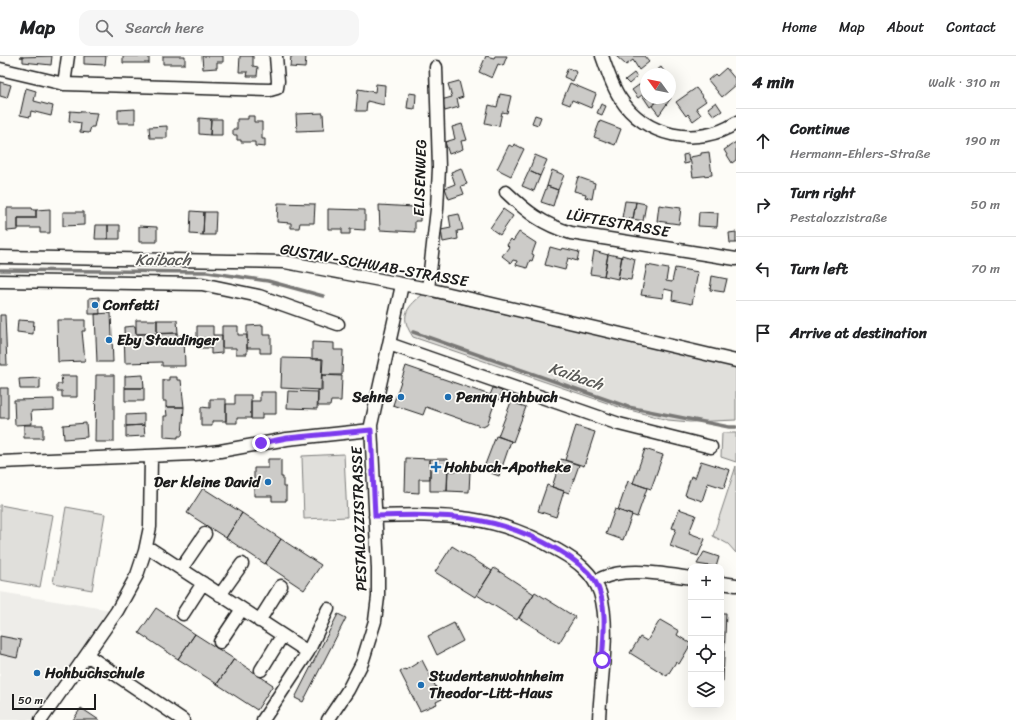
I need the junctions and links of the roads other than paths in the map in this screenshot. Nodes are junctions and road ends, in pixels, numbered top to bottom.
1 (68, 56) edge
2 (276, 56) edge
3 (602, 56) edge
4 (436, 67) dead end
5 (0, 69) edge
6 (64, 84) junction
7 (736, 123) edge
8 (506, 192) dead end
9 (0, 257) edge
10 (736, 259) edge
11 (0, 281) edge
12 (402, 285) junction
13 (428, 289) junction
14 (338, 324) dead end
15 (389, 344) junction
16 (736, 361) edge
17 (371, 430) junction
18 (711, 446) dead end
19 (151, 456) junction
20 (0, 462) edge
21 (375, 516) junction
22 (205, 534) dead end
23 (146, 546) junction
24 (242, 564) dead end
25 (181, 569) junction
26 (688, 578) edge
27 (596, 582) junction
28 (203, 583) junction
29 (724, 583) edge
30 (736, 585) edge
31 (281, 586) dead end
32 (220, 595) junction
33 (242, 609) junction
34 (328, 609) dead end
35 (183, 614) dead end
36 (259, 621) junction
37 (282, 636) junction
38 (220, 642) dead end
39 (308, 652) junction
40 (87, 655) junction
41 (261, 670) dead end
42 (42, 720) edge
43 (183, 720) edge
44 (263, 720) edge
45 (328, 720) edge
46 (599, 720) edge

1 - 6 street
2 - 6 street
3 - 7 street
4 - 13 street, ELISENWEG
5 - 6 street
8 - 10 street, LÜFTESTRASSE
9 - 12 street, GUSTAV-SCHWAB-STRASSE
11 - 14 street
12 - 13 street, GUSTAV-SCHWAB-STRASSE
12 - 15 street, PESTALOZZISTRASSE
13 - 16 street, GUSTAV-SCHWAB-STRASSE
15 - 17 street, PESTALOZZISTRASSE
15 - 18 street
17 - 19 street
17 - 21 street, PESTALOZZISTRASSE
19 - 20 street
19 - 23 street
21 - 27 street
21 - 45 street, PESTALOZZISTRASSE
22 - 25 street
23 - 25 street
23 - 40 street
24 - 32 street
25 - 28 street
26 - 27 street
27 - 46 street
28 - 32 street
28 - 35 street
29 - 30 street
31 - 36 street
32 - 33 street
33 - 36 street
33 - 38 street
34 - 39 street
36 - 37 street
37 - 39 street
37 - 41 street
39 - 44 street
40 - 42 street
40 - 43 street

